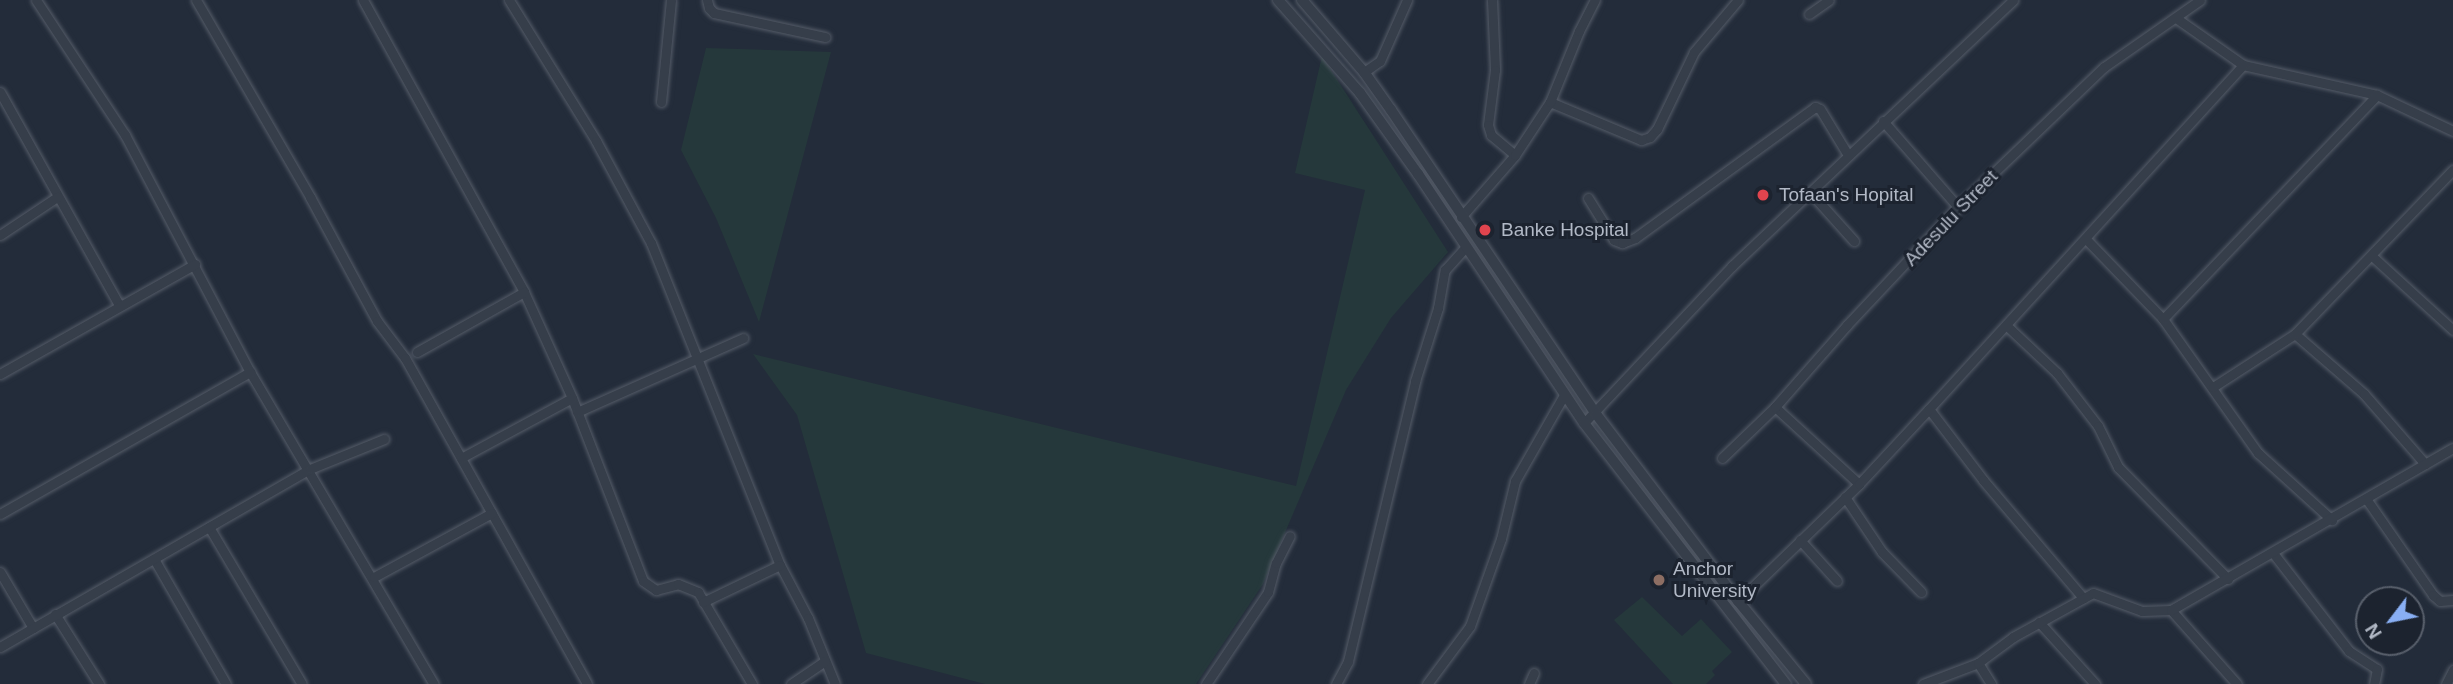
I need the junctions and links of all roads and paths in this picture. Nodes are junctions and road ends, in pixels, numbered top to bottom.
1 (36, 0) edge
2 (196, 0) edge
3 (363, 0) edge
4 (509, 0) edge
5 (671, 0) edge
6 (707, 0) edge
7 (1278, 0) edge
8 (1302, 0) edge
9 (1406, 0) edge
10 (1492, 0) edge
11 (1595, 0) edge
12 (1738, 0) edge
13 (1829, 0) edge
14 (2013, 0) edge
15 (2200, 0) edge
16 (1809, 14) dead end
17 (2176, 18) junction
18 (825, 37) dead end
19 (2243, 65) junction
20 (1364, 72) junction
21 (2377, 95) junction
22 (1, 98) edge
23 (661, 102) dead end
24 (1550, 102) junction
25 (1883, 121) junction
26 (2453, 131) edge
27 (1515, 155) junction
28 (1848, 155) junction
29 (2453, 170) edge
30 (1810, 191) junction
31 (57, 197) junction
32 (1588, 198) dead end
33 (1958, 207) junction
34 (1461, 216) junction
35 (0, 235) edge
36 (2087, 240) junction
37 (1854, 241) dead end
38 (1466, 247) junction
39 (2372, 256) junction
40 (195, 264) junction
41 (524, 292) junction
42 (119, 305) junction
43 (2163, 319) junction
44 (2007, 326) junction
45 (2453, 330) edge
46 (2295, 334) junction
47 (743, 338) dead end
48 (417, 352) dead end
49 (697, 358) junction
50 (250, 372) junction
51 (0, 374) edge
52 (2213, 387) junction
53 (1564, 395) junction
54 (572, 398) junction
55 (1775, 407) junction
56 (1929, 409) junction
57 (578, 412) junction
58 (1596, 414) junction
59 (1584, 424) junction
60 (384, 439) dead end
61 (2453, 448) edge
62 (461, 458) junction
63 (1722, 458) dead end
64 (2426, 464) junction
65 (310, 469) junction
66 (1859, 484) junction
67 (1845, 497) junction
68 (2367, 499) junction
69 (492, 513) junction
70 (0, 514) edge
71 (2332, 520) junction
72 (209, 527) junction
73 (1290, 537) dead end
74 (1800, 540) junction
75 (2273, 553) junction
76 (154, 559) junction
77 (780, 565) junction
78 (0, 572) edge
79 (374, 577) junction
80 (2228, 579) junction
81 (1837, 582) dead end
82 (1921, 592) dead end
83 (2083, 598) junction
84 (1738, 600) junction
85 (2453, 600) edge
86 (704, 602) junction
87 (2171, 610) junction
88 (55, 614) junction
89 (2039, 622) junction
90 (33, 628) junction
91 (0, 647) edge
92 (825, 662) junction
93 (1978, 663) junction
94 (2453, 670) edge
95 (1534, 673) dead end
96 (431, 683) edge
97 (99, 684) edge
98 (226, 684) edge
99 (302, 684) edge
100 (587, 684) edge
101 (752, 684) edge
102 (791, 684) edge
103 (835, 684) edge
104 (1206, 684) edge
105 (1336, 684) edge
106 (1427, 684) edge
107 (1528, 684) edge
108 (1786, 684) edge
109 (1806, 684) edge
110 (1923, 684) edge
111 (1991, 684) edge
112 (2095, 684) edge
113 (2237, 684) edge
114 (2374, 684) edge
115 (2446, 684) edge

1 - 40 street
2 - 62 street
3 - 41 street
4 - 49 street
5 - 23 street
6 - 18 street
7 - 38 street
8 - 20 street
9 - 20 street
10 - 27 street
11 - 24 street
12 - 24 street
13 - 16 street
14 - 25 street
15 - 17 street, Adesulu Street
17 - 19 street
17 - 33 street, Adesulu Street
19 - 21 street
19 - 36 street
20 - 34 street
21 - 26 street
21 - 43 street
22 - 31 street
24 - 27 street
25 - 28 street
25 - 33 street
27 - 34 street
28 - 30 street
28 - 32 street
29 - 39 street
30 - 37 street
30 - 58 street
31 - 35 street
31 - 42 street
33 - 55 street, Adesulu Street
34 - 58 street
36 - 43 street
36 - 44 street
38 - 53 street
38 - 105 street
39 - 45 street
39 - 46 street
40 - 42 street
40 - 50 street
41 - 48 street
41 - 54 street
42 - 51 street
43 - 52 street
44 - 56 street
44 - 80 street
46 - 52 street
46 - 64 street
47 - 49 street
49 - 57 street
49 - 77 street
50 - 65 street
50 - 70 street
52 - 71 street
53 - 59 street
53 - 106 street
54 - 57 street
54 - 62 street
55 - 63 street, Adesulu Street
55 - 66 street
56 - 66 street
56 - 83 street
57 - 86 street
58 - 59 street
58 - 84 street
59 - 108 street
60 - 65 street
61 - 64 street
62 - 69 street
64 - 68 street
65 - 72 street
65 - 79 street
66 - 67 street
67 - 74 street
67 - 82 street
68 - 71 street
68 - 85 street
69 - 79 street
69 - 100 street
71 - 75 street
72 - 76 street
72 - 99 street
73 - 104 street
74 - 81 street
74 - 84 street
75 - 80 street
75 - 114 street
76 - 88 street
76 - 98 street
77 - 86 street
77 - 92 street
78 - 90 street
79 - 96 street
80 - 87 street
83 - 87 street
83 - 89 street
84 - 109 street
86 - 101 street
87 - 113 street
88 - 90 street
88 - 97 street
89 - 93 street
89 - 112 street
90 - 91 street
92 - 102 street
92 - 103 street
93 - 110 street
93 - 111 street
94 - 115 street
95 - 107 street

